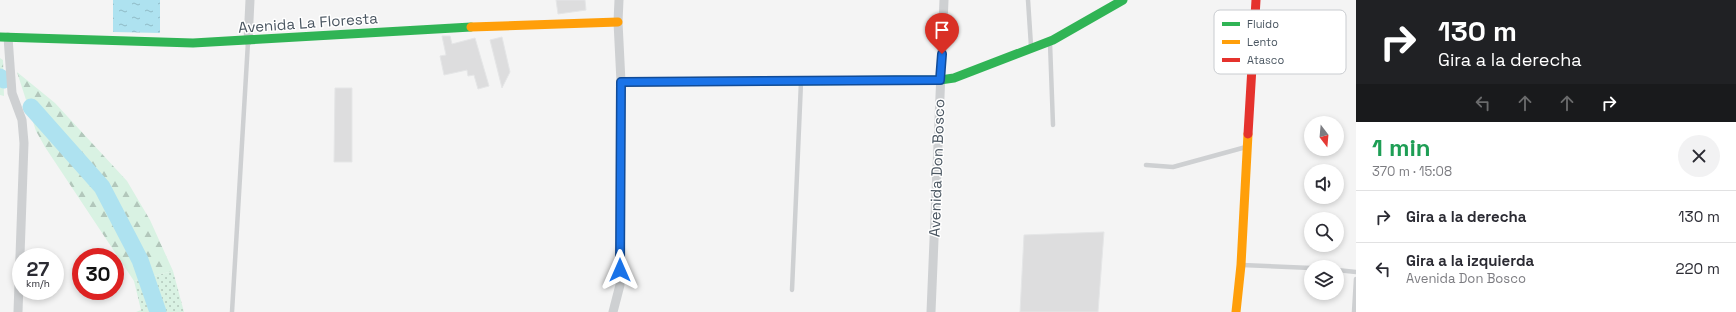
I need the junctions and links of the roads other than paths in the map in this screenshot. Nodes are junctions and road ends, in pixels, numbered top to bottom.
1 (250, 0) edge
2 (619, 0) edge
3 (944, 0) edge
4 (1028, 0) edge
5 (1123, 0) edge
6 (1256, 0) edge
7 (1255, 10) edge
8 (618, 22) junction
9 (4, 37) edge
10 (248, 41) junction
11 (1050, 41) junction
12 (1031, 48) junction
13 (1251, 74) edge
14 (940, 80) junction
15 (802, 81) junction
16 (621, 82) junction
17 (1053, 125) dead end
18 (1246, 147) junction
19 (1146, 165) dead end
20 (1241, 265) junction
21 (1304, 268) edge
22 (1344, 271) edge
23 (1356, 272) edge
24 (1356, 279) edge
25 (792, 290) dead end
26 (18, 312) edge
27 (232, 312) edge
28 (613, 312) edge
29 (931, 312) edge
30 (1236, 312) edge
31 (1354, 312) edge

1 - 10 street
2 - 8 street
3 - 14 street, Avenida Don Bosco
4 - 12 lane
5 - 11 street
6 - 7 street
8 - 10 street, Avenida La Floresta
8 - 16 street
9 - 10 street, Avenida La Floresta
9 - 26 street
10 - 27 lane
11 - 12 street
11 - 17 lane
12 - 14 street
13 - 18 street
14 - 15 street
14 - 29 street, Avenida Don Bosco
15 - 16 street
15 - 25 lane
16 - 28 street
18 - 19 lane
18 - 20 street
20 - 21 lane
20 - 30 street
22 - 23 lane
24 - 31 lane

